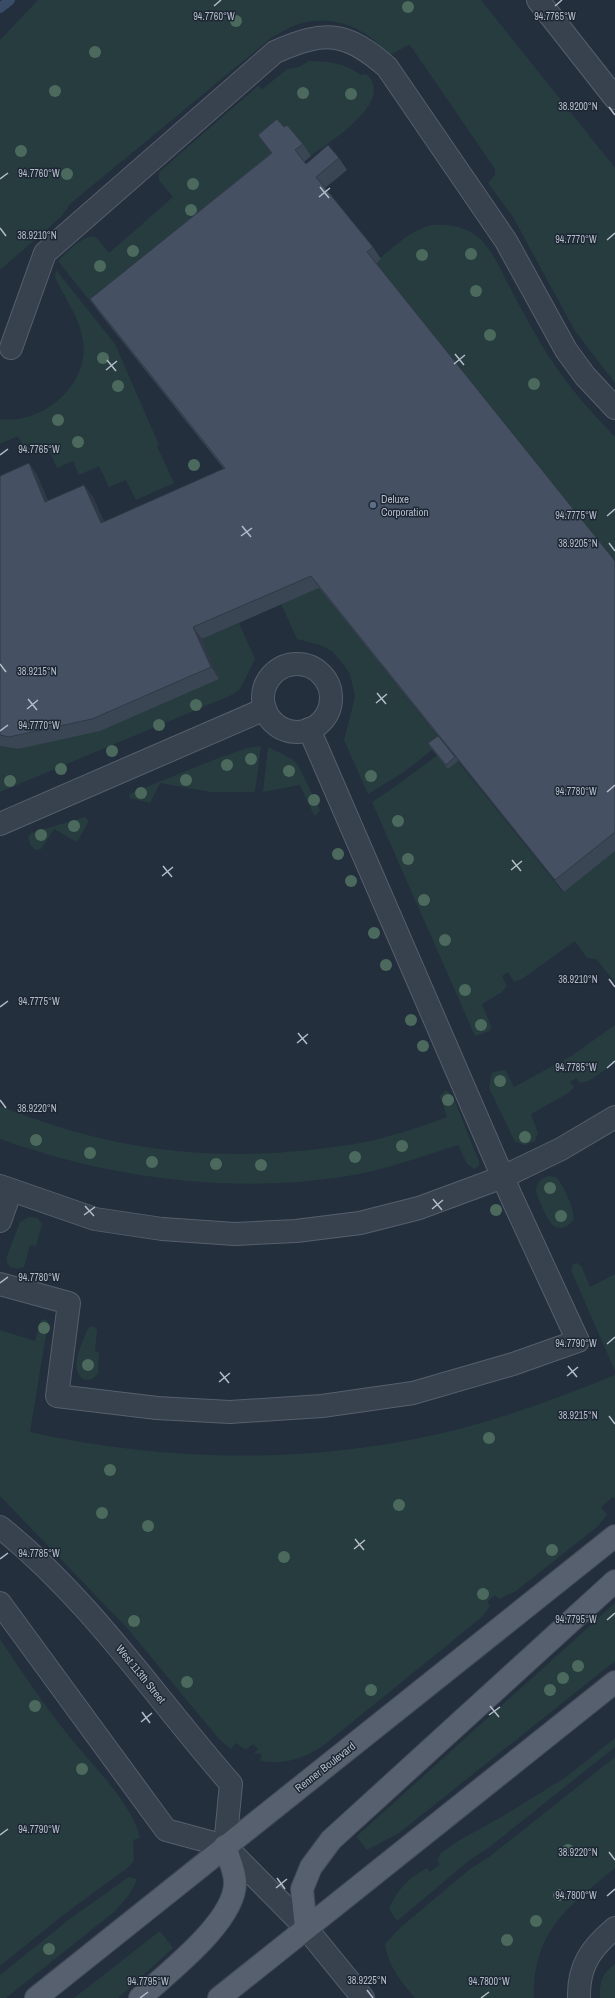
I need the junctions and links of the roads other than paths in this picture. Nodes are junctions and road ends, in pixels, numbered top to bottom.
1 (538, 0) edge
2 (615, 98) edge
3 (11, 348) dead end
4 (615, 408) edge
5 (265, 709) junction
6 (310, 729) junction
7 (0, 824) edge
8 (615, 1117) edge
9 (503, 1177) junction
10 (6, 1188) edge
11 (0, 1221) edge
12 (0, 1284) edge
13 (0, 1527) edge
14 (615, 1536) edge
15 (615, 1582) edge
16 (0, 1603) edge
17 (615, 1682) edge
18 (225, 1846) junction
19 (306, 1928) junction
20 (615, 1928) edge
21 (36, 1998) edge
22 (140, 1998) edge
23 (219, 1998) edge
24 (363, 1998) edge
25 (579, 1998) edge

1 - 2 street
3 - 4 street
5 - 6 street
5 - 6 street
5 - 7 street
6 - 9 street
8 - 9 street
9 - 10 street
9 - 12 street
10 - 11 street
13 - 18 street, West 113th Street
14 - 18 main road, Renner Boulevard
15 - 19 main road
16 - 18 street
17 - 19 main road
18 - 19 street
18 - 21 main road, Renner Boulevard
18 - 22 main road
19 - 23 main road
19 - 24 street
20 - 25 street

